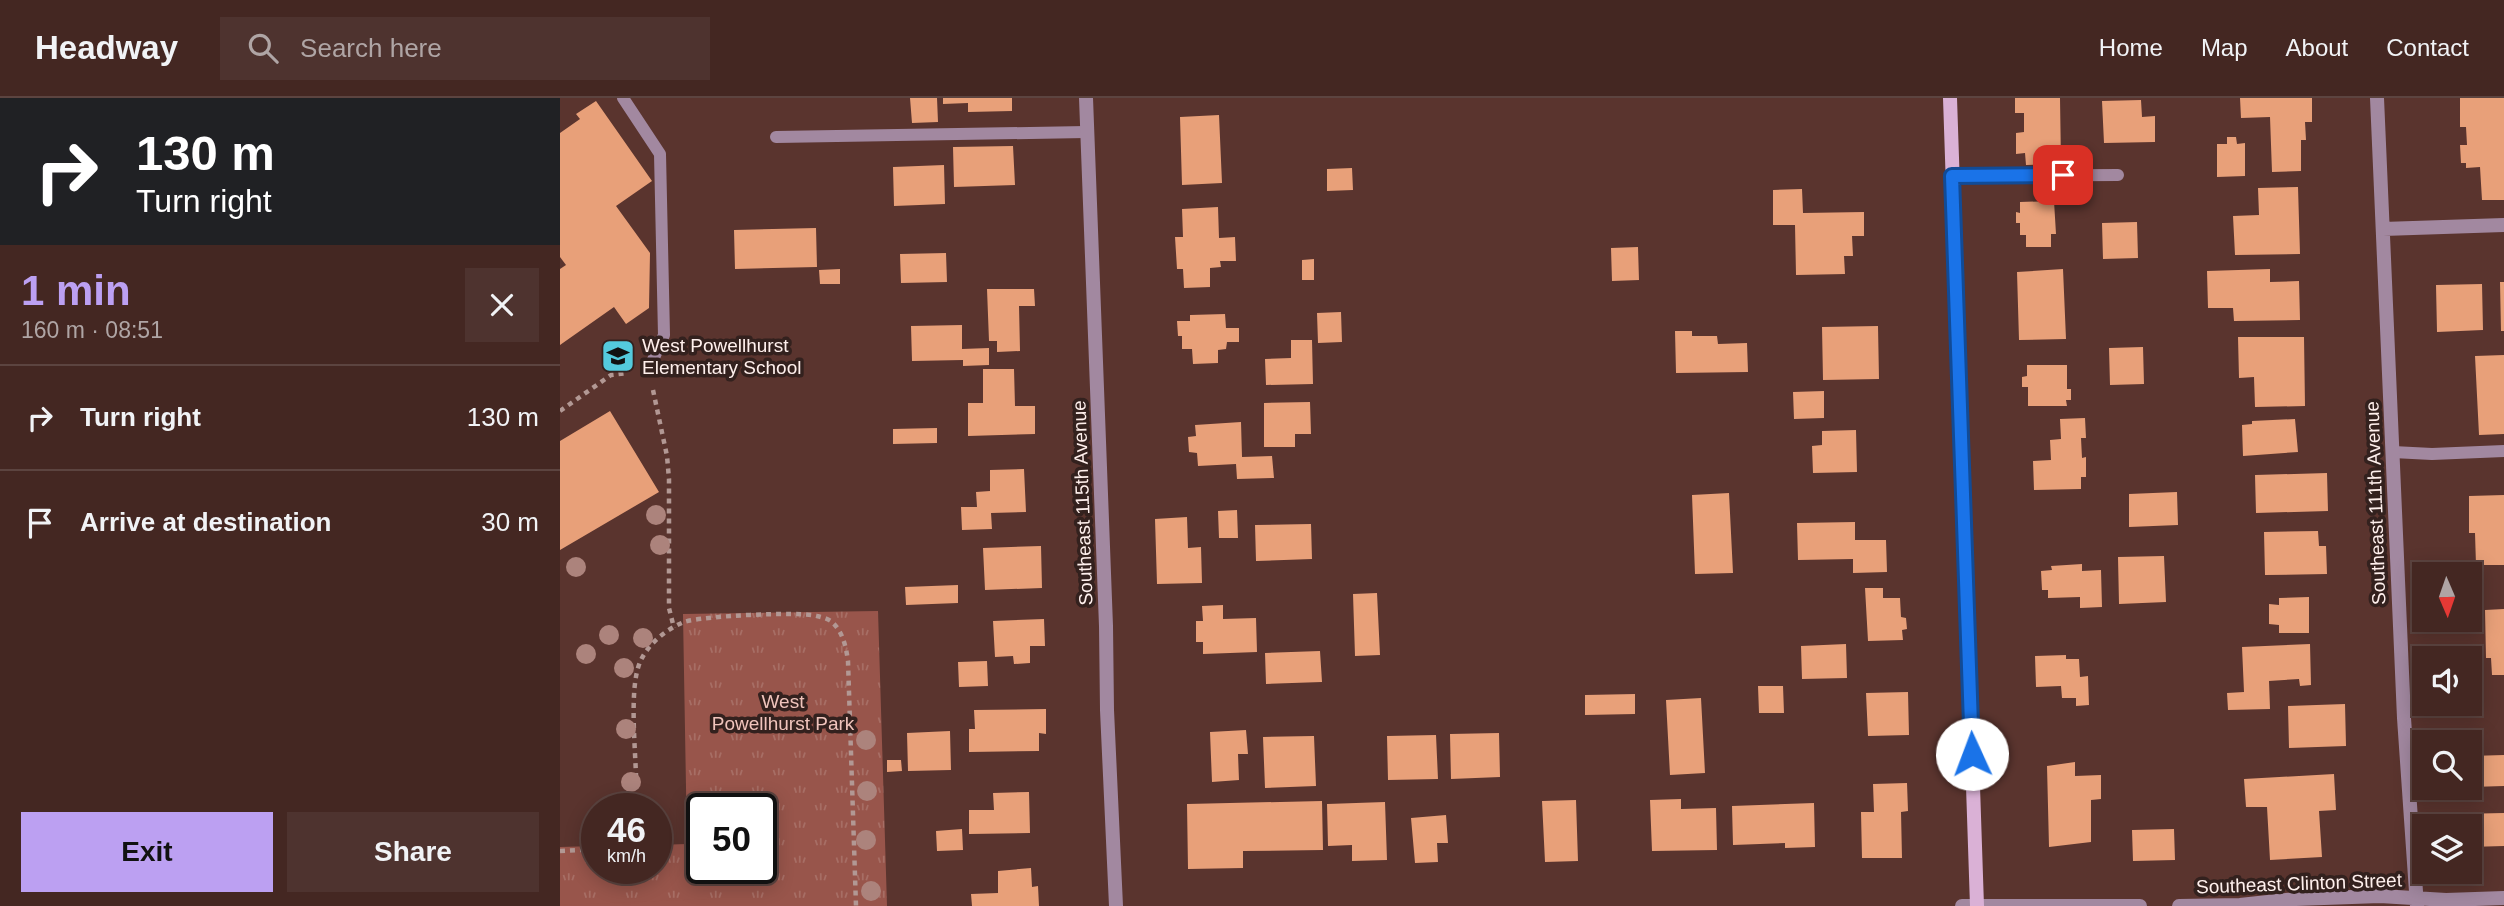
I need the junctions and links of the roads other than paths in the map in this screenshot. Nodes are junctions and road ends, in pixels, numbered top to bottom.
1 (623, 98) edge
2 (1086, 98) edge
3 (1950, 98) edge
4 (2377, 98) edge
5 (1086, 132) junction
6 (776, 137) dead end
7 (2118, 175) dead end
8 (1952, 176) junction
9 (2504, 225) edge
10 (2383, 229) junction
11 (648, 370) road end
12 (2504, 451) edge
13 (2393, 452) junction
14 (2504, 898) edge
15 (2417, 902) edge
16 (1116, 906) edge
17 (1962, 906) edge
18 (1977, 906) edge
19 (2140, 906) edge
20 (2179, 906) edge

1 - 11 lane
2 - 5 street, Southeast 115th Avenue
3 - 8 main road
4 - 10 street, Southeast 111th Avenue
5 - 6 lane
5 - 16 street, Southeast 115th Avenue
7 - 8 lane
8 - 18 main road
9 - 10 street
10 - 13 street, Southeast 111th Avenue
12 - 13 lane
13 - 15 street, Southeast 111th Avenue
14 - 15 street, Southeast Clinton Street
15 - 20 street, Southeast Clinton Street
17 - 18 street
18 - 19 street

